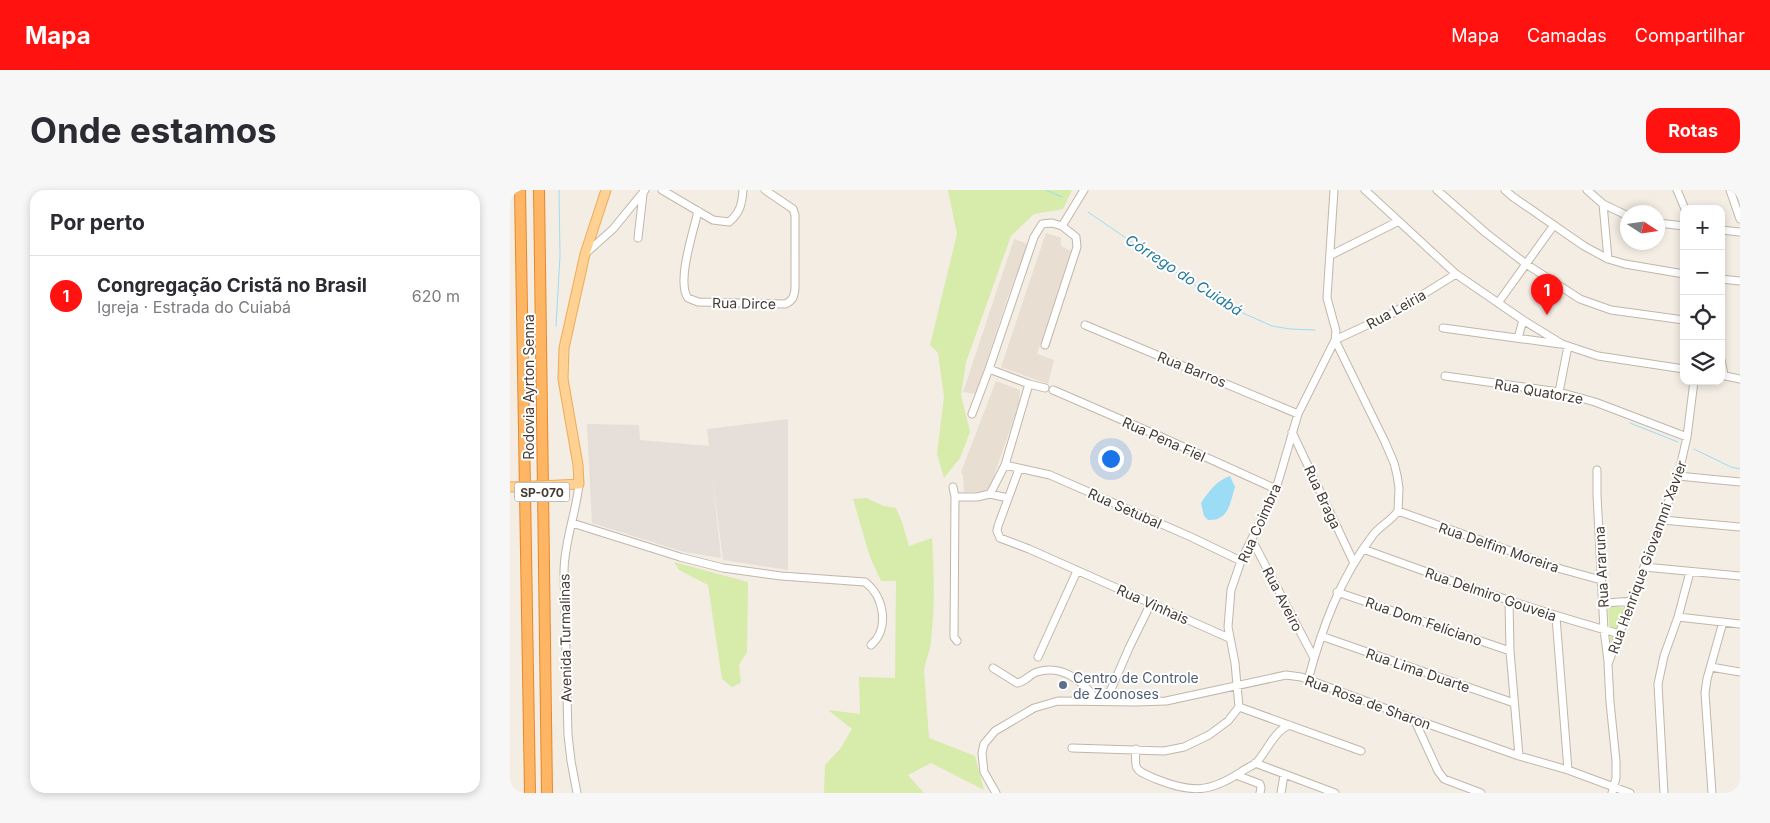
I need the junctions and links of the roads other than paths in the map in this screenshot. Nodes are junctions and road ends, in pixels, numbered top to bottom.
1 (520, 190) edge
2 (539, 190) edge
3 (606, 190) edge
4 (662, 190) edge
5 (743, 190) edge
6 (766, 190) edge
7 (1084, 190) edge
8 (1334, 190) edge
9 (1365, 190) edge
10 (1437, 190) edge
11 (1505, 190) edge
12 (1587, 190) edge
13 (1677, 190) edge
14 (1730, 190) edge
15 (644, 192) edge
16 (1603, 204) junction
17 (1683, 205) edge
18 (698, 212) junction
19 (1620, 212) edge
20 (1740, 219) edge
21 (1398, 222) junction
22 (1665, 224) edge
23 (1554, 225) junction
24 (1062, 226) junction
25 (1680, 226) edge
26 (1725, 230) edge
27 (1740, 232) edge
28 (638, 238) dead end
29 (585, 254) junction
30 (1331, 255) junction
31 (1608, 259) junction
32 (1526, 264) junction
33 (1680, 273) edge
34 (1456, 274) junction
35 (1725, 279) edge
36 (1740, 281) edge
37 (1498, 303) junction
38 (1680, 319) edge
39 (1523, 320) junction
40 (1085, 325) dead end
41 (1443, 328) dead end
42 (1518, 338) junction
43 (1335, 340) junction
44 (1045, 345) dead end
45 (1565, 345) junction
46 (1680, 368) edge
47 (990, 369) junction
48 (1725, 375) edge
49 (1445, 376) dead end
50 (1740, 379) edge
51 (1029, 384) junction
52 (1694, 385) edge
53 (1045, 388) dead end
54 (1053, 390) dead end
55 (1559, 392) junction
56 (972, 414) dead end
57 (1298, 414) junction
58 (1292, 432) junction
59 (1687, 437) junction
60 (1005, 465) junction
61 (1019, 469) junction
62 (1597, 470) dead end
63 (1678, 476) junction
64 (1740, 482) edge
65 (579, 484) junction
66 (510, 487) edge
67 (954, 487) dead end
68 (1276, 489) junction
69 (990, 494) junction
70 (955, 497) junction
71 (1008, 498) junction
72 (1398, 511) junction
73 (1662, 520) junction
74 (572, 523) junction
75 (1740, 527) edge
76 (1252, 540) junction
77 (1363, 549) junction
78 (1241, 561) junction
79 (1354, 563) junction
80 (1644, 567) junction
81 (1077, 571) junction
82 (1690, 572) junction
83 (1740, 576) edge
84 (1601, 580) junction
85 (1338, 592) junction
86 (1509, 601) junction
87 (1631, 601) junction
88 (1151, 603) junction
89 (1603, 605) junction
90 (1556, 617) junction
91 (1678, 617) junction
92 (1722, 622) junction
93 (1740, 624) edge
94 (1604, 630) junction
95 (1620, 634) junction
96 (1321, 636) junction
97 (1229, 638) junction
98 (957, 641) dead end
99 (871, 645) dead end
100 (1510, 651) junction
101 (1038, 657) dead end
102 (1314, 658) junction
103 (1608, 664) junction
104 (1711, 667) junction
105 (993, 668) dead end
106 (1740, 672) edge
107 (1308, 680) junction
108 (1236, 685) junction
109 (1098, 701) junction
110 (1106, 701) junction
111 (1514, 703) junction
112 (1239, 707) junction
113 (1271, 719) junction
114 (1414, 719) junction
115 (1289, 725) junction
116 (1278, 732) junction
117 (1072, 748) dead end
118 (1136, 749) junction
119 (1361, 751) dead end
120 (1519, 756) junction
121 (1255, 763) junction
122 (1568, 770) junction
123 (1284, 775) junction
124 (1236, 776) junction
125 (1613, 790) edge
126 (1331, 792) edge
127 (530, 793) edge
128 (547, 793) edge
129 (577, 793) edge
130 (996, 793) edge
131 (1260, 793) edge
132 (1281, 793) edge
133 (1481, 793) edge
134 (1630, 793) edge
135 (1664, 793) edge
136 (1712, 793) edge

1 - 127 highway, Rodovia Ayrton Senna / SP-070
2 - 128 highway, Rodovia Ayrton Senna / SP-070
3 - 29 main road
4 - 18 street
5 - 18 street
6 - 18 street, Rua Dirce
7 - 24 street
8 - 30 street
9 - 21 street
10 - 32 street
11 - 23 street
12 - 16 street
13 - 17 street
14 - 20 street
15 - 28 street
15 - 29 street
16 - 19 street
16 - 31 street
21 - 30 street
21 - 34 street
22 - 25 street
23 - 31 street
23 - 32 street
24 - 44 street
24 - 47 street
26 - 27 street
29 - 65 main road
30 - 43 street
31 - 33 street
32 - 37 street
32 - 38 street
34 - 37 street
34 - 43 street, Rua Leiria
35 - 36 street
37 - 39 street
39 - 42 street
39 - 45 street
40 - 57 street, Rua Barros
41 - 42 street
42 - 45 street
43 - 57 street, Rua Coimbra
43 - 72 street
45 - 46 street
45 - 55 street
47 - 51 street
47 - 56 street
48 - 50 street
49 - 55 street, Rua Quatorze
51 - 53 street
51 - 60 street
52 - 59 street, Rua Henrique Giovannni Xavier
54 - 68 street, Rua Pena Fiel
55 - 59 street, Rua Quatorze
57 - 58 street, Rua Coimbra
58 - 68 street, Rua Coimbra
58 - 79 street, Rua Braga
59 - 63 street, Rua Henrique Giovannni Xavier
60 - 61 street, Rua Setubal
60 - 69 street
61 - 71 street
61 - 78 street, Rua Setubal
62 - 84 street, Rua Araruna
63 - 64 street
63 - 73 street, Rua Henrique Giovannni Xavier
65 - 66 main road, bridge
65 - 74 street, Avenida Turmalinas
67 - 70 street
68 - 76 street, Rua Coimbra
69 - 70 street
69 - 71 street
70 - 98 street
71 - 81 street, Rua Vinhais
72 - 77 street
72 - 84 street, Rua Delfim Moreira
73 - 75 street
73 - 80 street, Rua Henrique Giovannni Xavier
74 - 99 street
74 - 129 street, Avenida Turmalinas
76 - 78 street, Rua Coimbra
76 - 102 street, Rua Aveiro
77 - 79 street
77 - 86 street, Rua Delmiro Gouveia
78 - 97 street, Rua Coimbra
79 - 85 street
80 - 82 street
80 - 87 street, Rua Henrique Giovannni Xavier
81 - 88 street, Rua Vinhais
81 - 101 street
82 - 83 street
82 - 91 street
84 - 89 street, Rua Araruna
85 - 96 street
85 - 100 street, Rua Dom Felíciano
86 - 90 street, Rua Delmiro Gouveia
86 - 100 street
87 - 89 street
87 - 95 street, Rua Henrique Giovannni Xavier
88 - 97 street, Rua Vinhais
88 - 110 street
89 - 94 street, Rua Araruna
90 - 94 street, Rua Delmiro Gouveia
90 - 122 street
91 - 92 street
91 - 135 street
92 - 93 street
92 - 104 street
94 - 95 street, Rua Delmiro Gouveia
94 - 103 street, Rua Araruna
95 - 103 street, Rua Henrique Giovannni Xavier
96 - 102 street
96 - 111 street, Rua Lima Duarte
97 - 108 street, Rua Coimbra
100 - 111 street
102 - 107 street
103 - 125 street, Rua Henrique Giovannni Xavier
104 - 106 street
104 - 136 street
105 - 109 street
107 - 108 street, Rua Rosa de Sharon
107 - 114 street, Rua Rosa de Sharon
108 - 110 street, Rua Rosa de Sharon
108 - 112 street, Rua Coimbra
109 - 110 street, Rua Rosa de Sharon
109 - 130 street, Rua Rosa de Sharon
111 - 120 street
112 - 113 street
112 - 118 street
113 - 115 street
113 - 116 street
114 - 120 street, Rua Rosa de Sharon
114 - 133 street
115 - 116 street
115 - 119 street
116 - 121 street
117 - 118 street
118 - 124 street
120 - 122 street, Rua Rosa de Sharon
121 - 123 street
121 - 124 street
122 - 125 street, Rua Rosa de Sharon
123 - 126 street
123 - 132 street
124 - 131 street
125 - 134 street, Rua Rosa de Sharon

